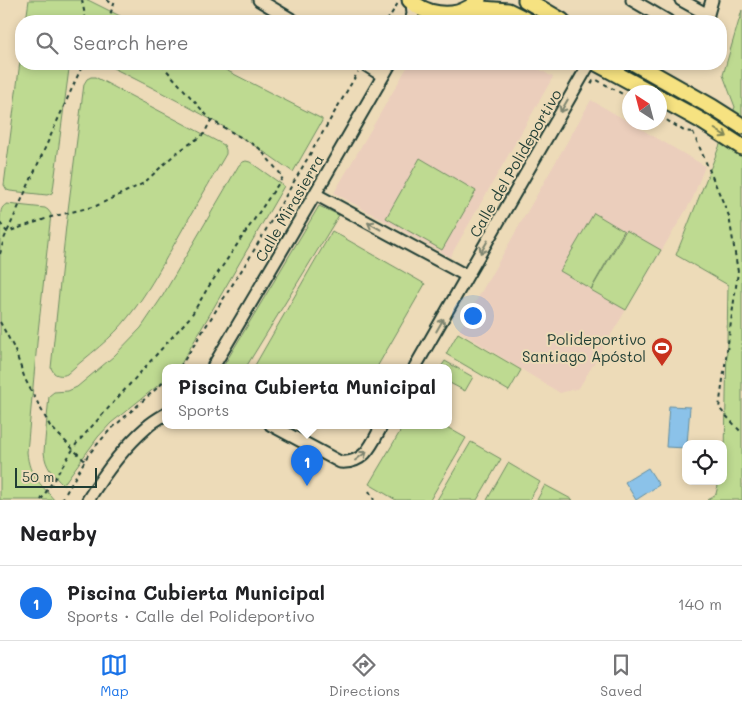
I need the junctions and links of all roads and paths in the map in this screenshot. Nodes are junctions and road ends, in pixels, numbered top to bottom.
1 (82, 0) edge
2 (107, 0) edge
3 (115, 0) edge
4 (259, 0) edge
5 (526, 0) edge
6 (632, 0) edge
7 (681, 0) edge
8 (712, 0) edge
9 (407, 1) edge
10 (474, 4) edge
11 (114, 5) junction
12 (433, 13) junction
13 (85, 15) edge
14 (110, 15) edge
15 (284, 15) edge
16 (393, 15) edge
17 (413, 15) edge
18 (430, 15) edge
19 (516, 15) edge
20 (552, 15) edge
21 (658, 15) edge
22 (703, 15) edge
23 (708, 15) edge
24 (80, 70) edge
25 (166, 70) edge
26 (360, 70) edge
27 (366, 70) edge
28 (386, 70) edge
29 (586, 70) edge
30 (609, 70) edge
31 (646, 70) edge
32 (383, 76) junction
33 (637, 85) edge
34 (667, 103) edge
35 (211, 120) junction
36 (667, 120) edge
37 (696, 126) junction
38 (742, 126) edge
39 (742, 147) edge
40 (315, 194) junction
41 (0, 223) edge
42 (7, 232) junction
43 (0, 254) edge
44 (467, 276) junction
45 (0, 322) edge
46 (182, 364) edge
47 (216, 364) edge
48 (417, 364) edge
49 (162, 384) edge
50 (162, 417) edge
51 (278, 429) edge
52 (380, 429) edge
53 (742, 433) edge
54 (73, 449) junction
55 (85, 461) junction
56 (368, 492) dead end
57 (41, 500) edge
58 (62, 500) edge
59 (88, 500) edge
60 (374, 500) edge

1 - 13 path
2 - 11 path
3 - 11 path
4 - 15 street
5 - 20 main road
6 - 21 street
7 - 22 street
8 - 23 street
9 - 12 main road
9 - 16 path
9 - 17 street
10 - 12 main road
10 - 19 main road
11 - 14 path
12 - 18 street
24 - 42 path
25 - 35 path
26 - 46 path
27 - 32 street
28 - 32 street, Calle Mirasierra
29 -> 44 street, Calle del Polideportivo
30 - 33 main road
31 - 38 main road
32 - 40 street, Calle Mirasierra
34 - 37 main road
35 - 42 path
35 - 54 path
36 - 37 path
37 -> 39 main road
37 - 53 path
44 -> 40 street
40 - 47 street, Calle Mirasierra
41 - 42 path
42 - 43 path
48 -> 44 street, Calle del Polideportivo
45 - 54 path
49 - 55 path
50 - 59 street
51 -> 52 street
54 - 55 path
54 - 57 path
55 - 58 path
56 - 60 path

